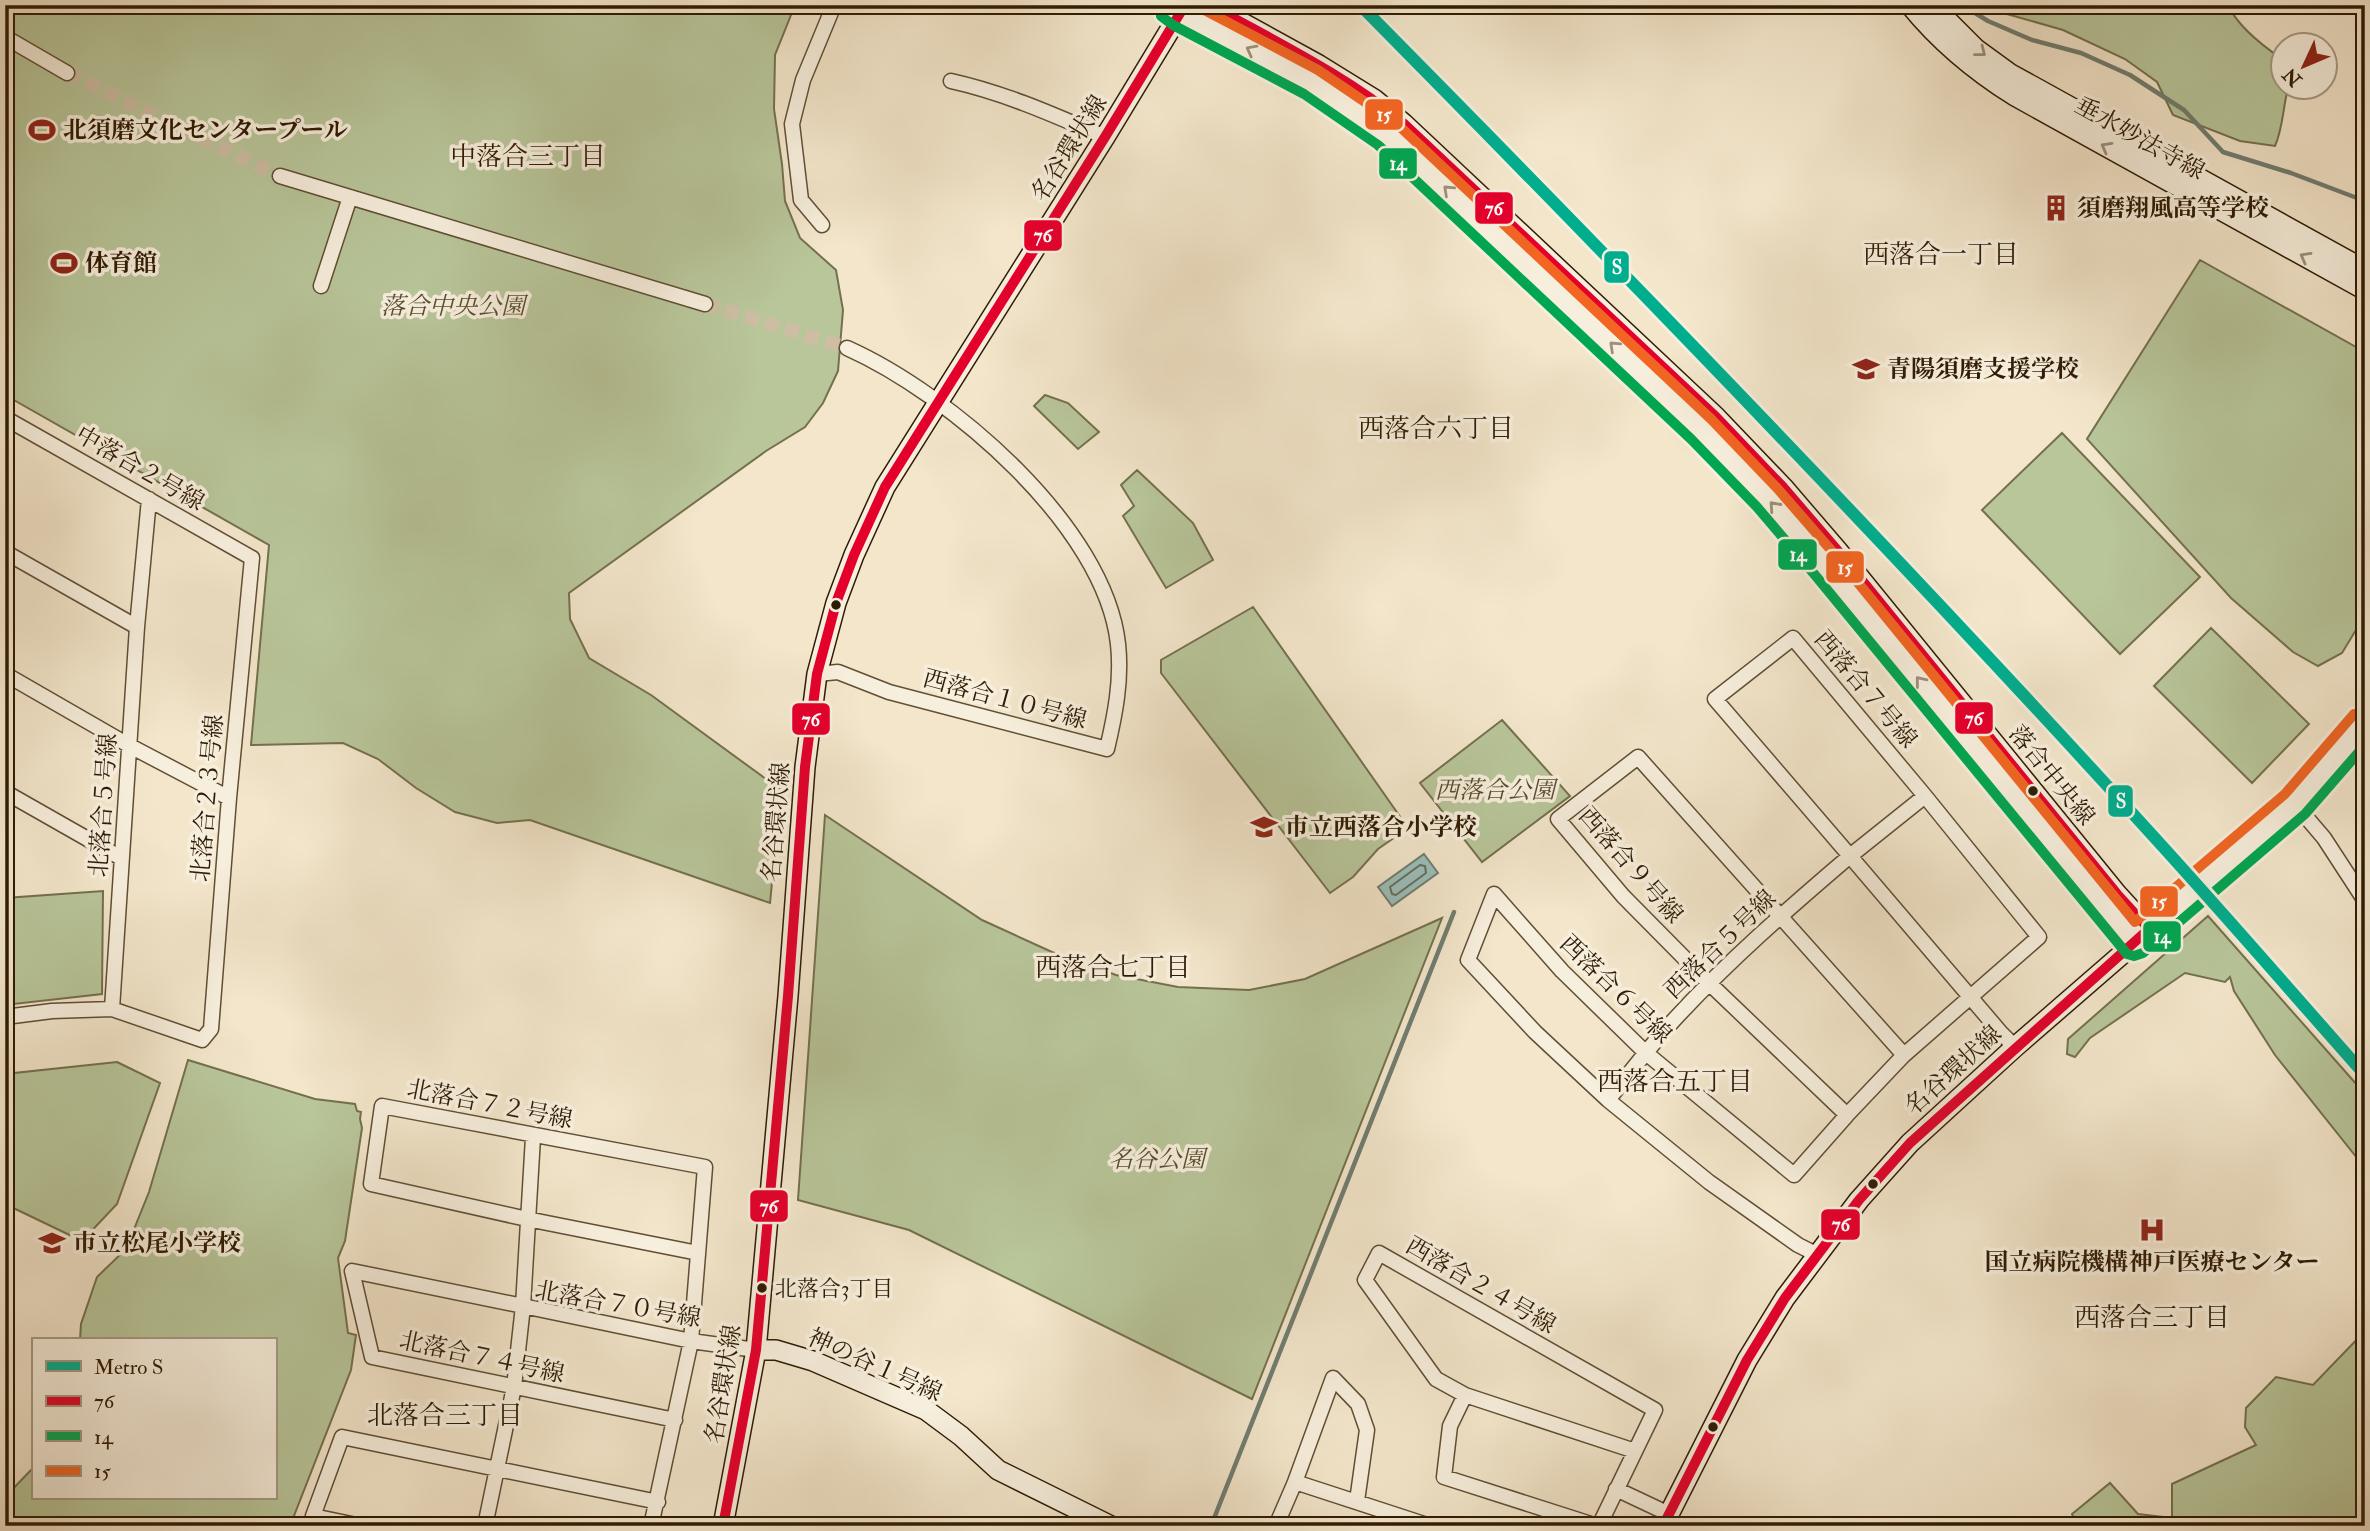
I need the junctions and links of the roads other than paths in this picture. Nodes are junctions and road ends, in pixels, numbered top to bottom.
1 (834, 5) edge
2 (1210, 5) edge
3 (1910, 5) edge
4 (1932, 5) edge
5 (1178, 8) edge
6 (5, 37) edge
7 (67, 74) tunnel mouth
8 (951, 81) dead end
9 (1105, 136) junction
10 (280, 176) tunnel mouth
11 (350, 197) junction
12 (822, 225) dead end
13 (2360, 266) edge
14 (321, 286) dead end
15 (2365, 290) edge
16 (705, 304) tunnel mouth
17 (848, 348) tunnel mouth
18 (938, 403) junction
19 (5, 418) edge
20 (149, 499) junction
21 (5, 552) edge
22 (252, 558) joint
23 (137, 627) junction
24 (5, 674) edge
25 (817, 674) junction
26 (2365, 723) edge
27 (130, 746) junction
28 (5, 792) edge
29 (1925, 796) junction
30 (229, 798) junction
31 (2295, 804) junction
32 (1850, 856) junction
33 (121, 858) junction
34 (2365, 901) edge
35 (1779, 917) junction
36 (2142, 935) junction
37 (1709, 983) junction
38 (1969, 996) junction
39 (112, 1009) junction
40 (5, 1017) edge
41 (2015, 1047) junction
42 (1646, 1053) junction
43 (1904, 1055) junction
44 (1608, 1100) junction
45 (1847, 1115) junction
46 (533, 1136) junction
47 (527, 1219) junction
48 (698, 1252) junction
49 (1816, 1254) junction
50 (523, 1306) junction
51 (691, 1341) junction
52 (756, 1350) junction
53 (514, 1387) junction
54 (1465, 1395) junction
55 (675, 1420) junction
56 (1635, 1451) junction
57 (497, 1470) junction
58 (1295, 1482) junction
59 (1616, 1489) junction
60 (1357, 1501) junction
61 (658, 1502) junction
62 (1666, 1520) edge
63 (361, 1526) edge
64 (485, 1526) edge
65 (651, 1526) edge
66 (723, 1526) edge
67 (1111, 1526) edge
68 (1276, 1526) edge
69 (1430, 1526) edge
70 (1598, 1526) edge

1 - 12 street
2 - 36 street, 落合中央線
15 -> 3 street, 垂水妙法寺線
4 -> 13 street, 垂水妙法寺線
5 - 9 street, 名谷環状線
36 -> 5 street, 落合中央線
6 - 7 street
8 - 9 street
9 - 18 street, 名谷環状線
10 - 11 street
11 - 14 street
11 - 16 street
17 - 18 street
18 - 25 street, 名谷環状線
18 - 25 street, 西落合１０号線
19 - 20 street, 中落合２号線
20 - 22 street, 中落合２号線
20 - 23 street, 北落合５号線
21 - 23 street
22 - 30 street, 北落合２３号線
23 - 27 street, 北落合５号線
24 - 27 street
25 - 52 street, 名谷環状線
26 - 31 street, 名谷環状線
27 - 30 street
27 - 33 street, 北落合５号線
28 - 33 street
29 - 32 street, 西落合５号線
29 - 32 street, 西落合７号線
29 - 38 street, 西落合７号線
30 - 39 street, 北落合２３号線
31 - 34 street
31 - 36 street, 名谷環状線
32 - 35 street, 西落合５号線
32 - 38 street
33 - 39 street, 北落合５号線
35 - 37 street, 西落合５号線
35 - 37 street, 西落合９号線
35 - 43 street, 西落合９号線
36 - 41 street, 名谷環状線
37 - 42 street, 西落合５号線
37 - 45 street, 西落合９号線
38 - 41 street
38 - 43 street, 西落合６号線
39 - 40 street
41 - 49 street, 名谷環状線
42 - 44 street, 西落合５号線
42 - 44 street, 西落合６号線
42 - 45 street, 西落合６号線
43 - 45 street, 西落合６号線
44 - 49 street
46 - 47 street
46 - 47 street, 北落合７２号線
46 - 48 street, 北落合７２号線
47 - 48 street, 北落合７２号線
47 - 50 street
48 - 51 street, 北落合７２号線
49 - 62 street, 名谷環状線
50 - 51 street, 北落合７０号線
50 - 53 street, 北落合７０号線
50 - 53 street, 北落合７４号線
51 - 52 street, 北落合７０号線
51 - 55 street, 北落合７２号線
52 - 66 street, 名谷環状線
52 - 67 street, 神の谷１号線
53 - 55 street, 北落合７４号線
53 - 57 street, 北落合７０号線
54 - 56 street, 西落合２４号線
54 - 56 street, 西落合２４号線
54 - 70 street
55 - 61 street, 北落合７２号線
56 - 59 street, 西落合２４号線
57 - 61 street
57 - 63 street
57 - 64 street, 北落合７０号線
58 - 60 street
58 - 60 street
58 - 68 street
59 - 62 street
59 - 70 street, 西落合２４号線
60 - 69 street
61 - 65 street, 北落合７２号線

